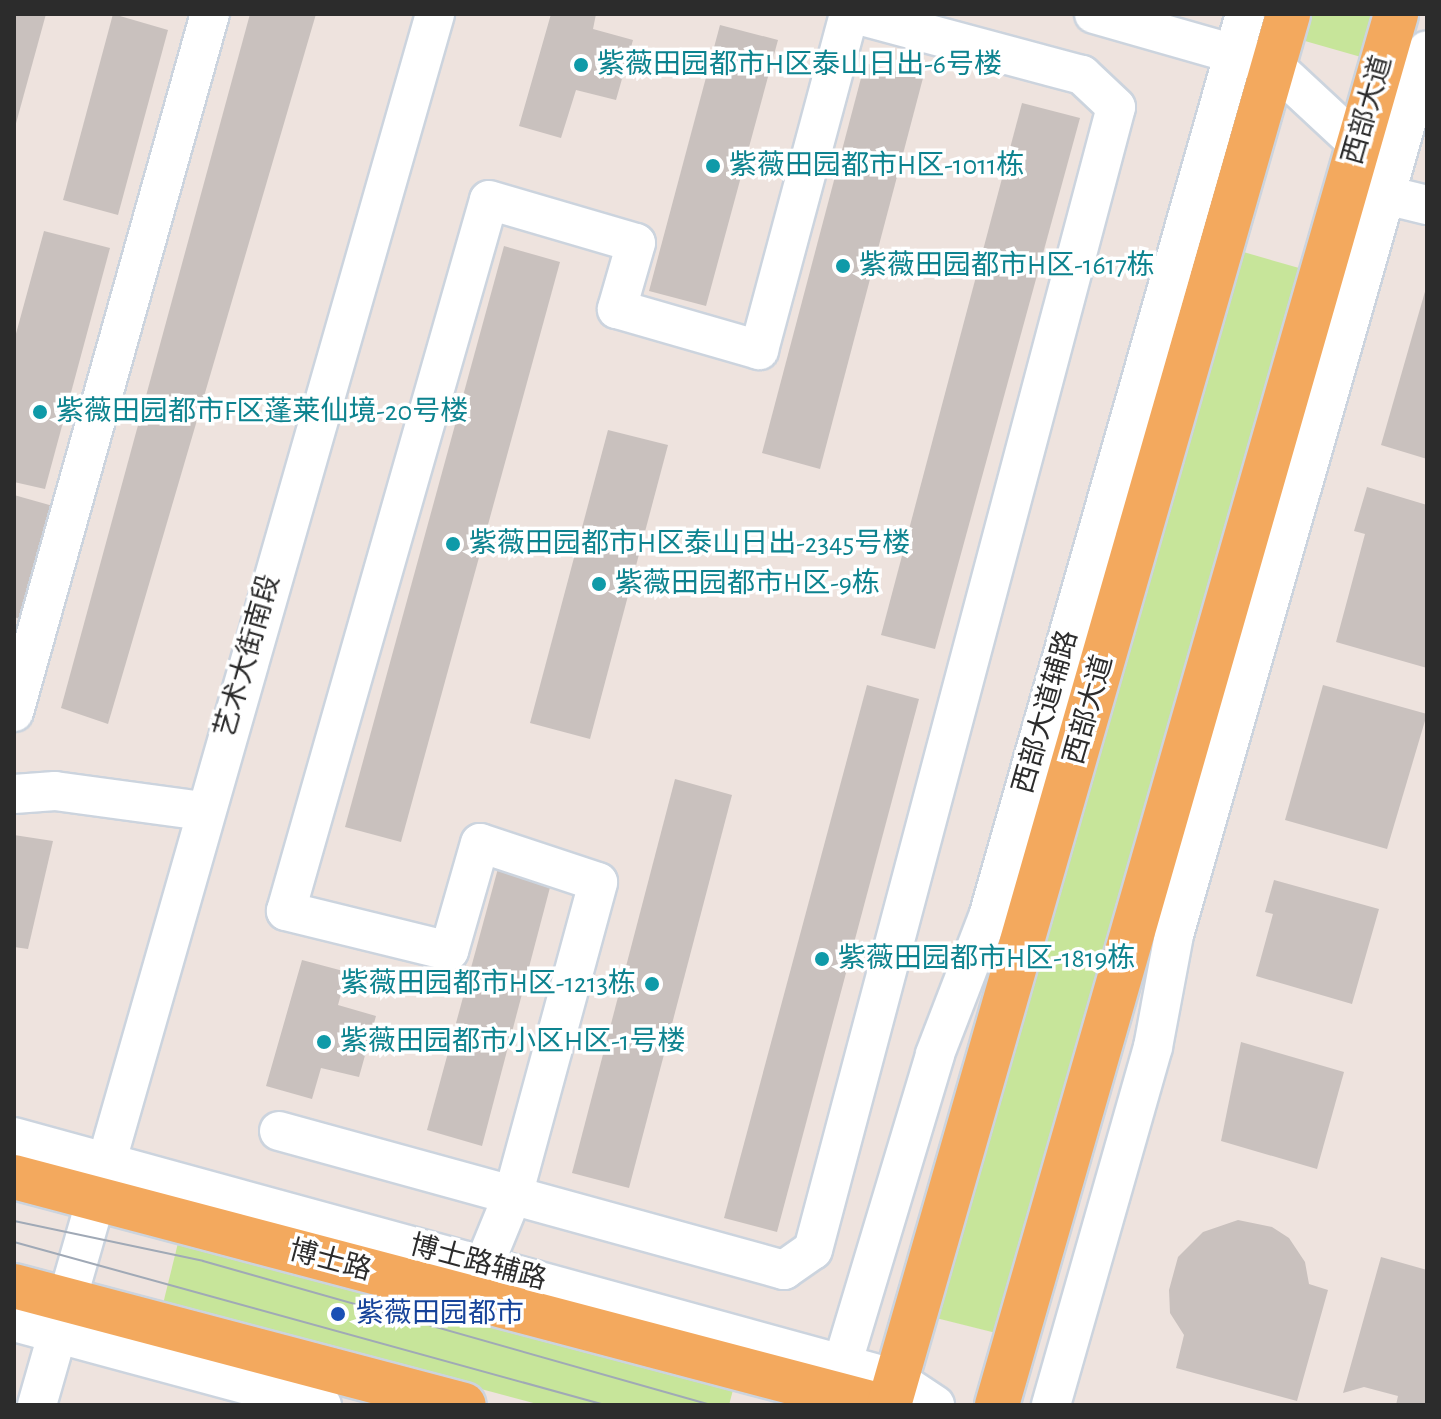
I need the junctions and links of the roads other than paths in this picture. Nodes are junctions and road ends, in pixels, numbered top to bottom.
1 (210, 14) edge
2 (435, 14) edge
3 (852, 14) edge
4 (1094, 14) edge
5 (1245, 14) edge
6 (1288, 14) edge
7 (1396, 14) edge
8 (1427, 50) edge
9 (1254, 59) junction
10 (1394, 157) edge
11 (1386, 195) junction
12 (1427, 205) edge
13 (14, 712) edge
14 (14, 794) edge
15 (203, 811) junction
16 (279, 1131) dead end
17 (14, 1137) edge
18 (14, 1177) edge
19 (99, 1179) junction
20 (514, 1192) junction
21 (484, 1265) junction
22 (14, 1286) edge
23 (61, 1317) junction
24 (14, 1322) edge
25 (835, 1387) edge
26 (888, 1396) edge
27 (37, 1405) edge
28 (322, 1405) edge
29 (464, 1405) edge
30 (935, 1405) edge
31 (997, 1405) edge
32 (1051, 1405) edge

1 - 13 street
2 - 15 street, 艺术大街南段
3 - 20 street
3 - 20 street
4 - 9 street
5 - 9 street, 西部大道辅路
6 - 9 main road, 西部大道
7 - 10 main road, 西部大道
8 - 10 street
9 - 10 street
9 - 25 street, 西部大道辅路
9 - 26 main road, 西部大道
10 - 11 street
10 - 31 main road, 西部大道
11 - 12 street
11 - 32 street
14 - 15 street
15 - 19 street, 艺术大街南段
16 - 20 street
17 - 19 street, 博士路辅路
18 - 19 main road, 博士路
19 - 21 street, 博士路辅路
19 - 23 street, 艺术大街南段
19 - 25 main road, 博士路
20 - 21 street
21 - 25 street, 博士路辅路
22 - 23 main road
23 - 24 street
23 - 27 street, 艺术大街南段
23 - 28 street
23 - 29 main road
25 - 26 main road, 博士路
26 - 30 street

